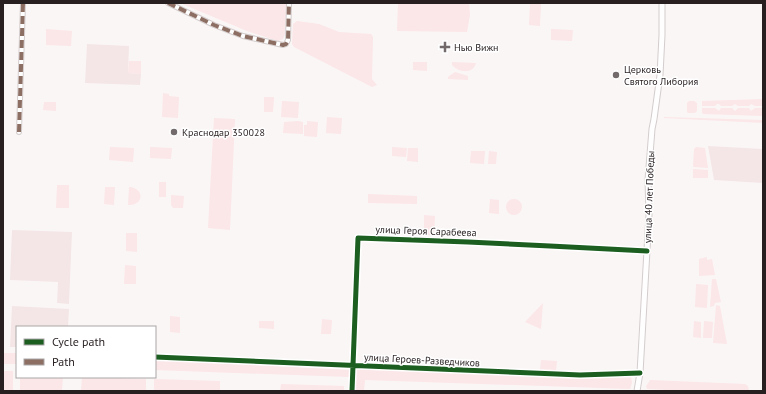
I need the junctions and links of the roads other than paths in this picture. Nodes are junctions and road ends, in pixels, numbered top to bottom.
1 (23, 3) edge
2 (168, 3) edge
3 (289, 3) edge
4 (662, 3) edge
5 (19, 132) dead end
6 (647, 251) junction
7 (156, 357) edge
8 (353, 366) junction
9 (640, 373) junction
10 (352, 391) edge
11 (637, 391) edge

1 - 5 street
2 - 3 street
4 - 6 street, улица 40 лет Победы
6 - 8 street, улица Героя Сарабеева
6 - 9 street, улица 40 лет Победы
7 - 8 street, улица Героев-Разведчиков
8 - 9 street, улица Героев-Разведчиков
8 - 10 street, улица Героя Сарабеева
9 - 11 street, улица 40 лет Победы

